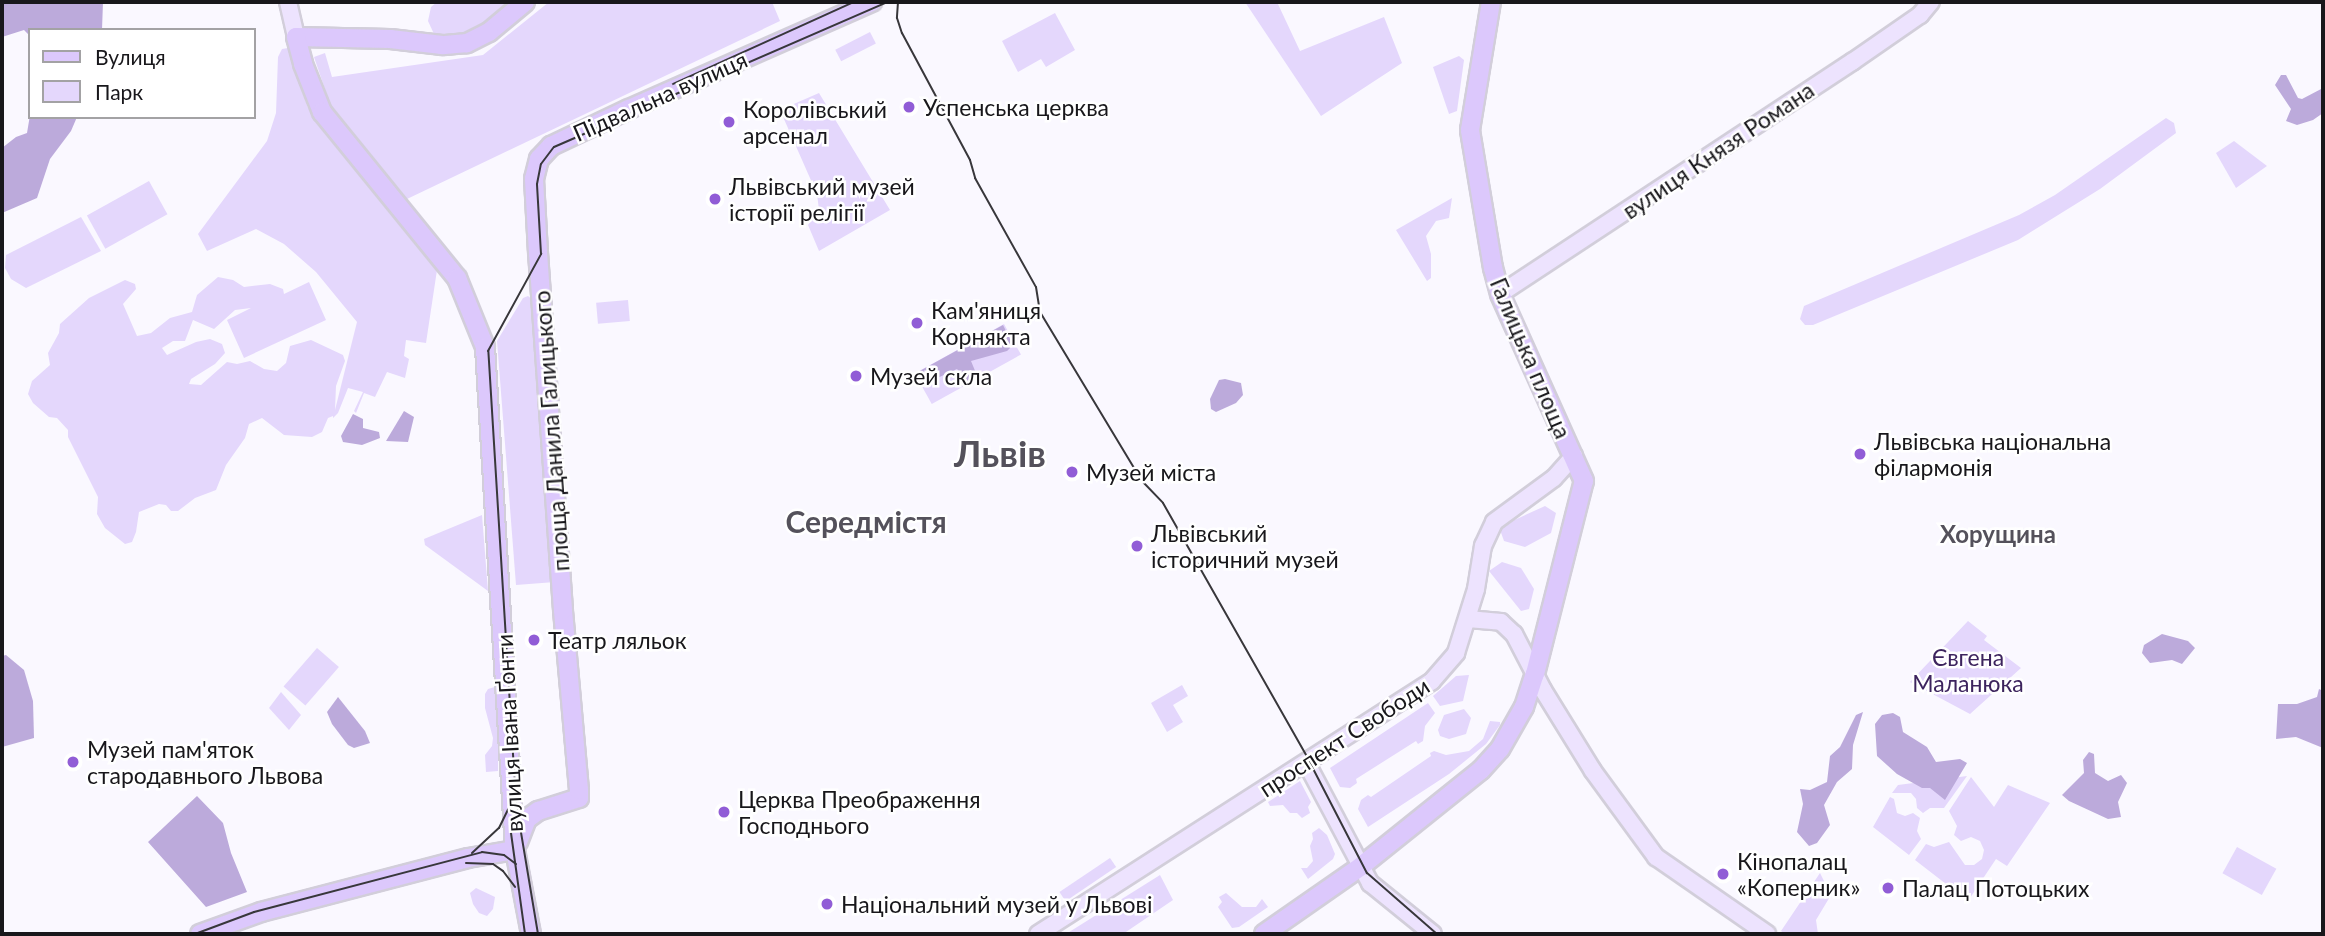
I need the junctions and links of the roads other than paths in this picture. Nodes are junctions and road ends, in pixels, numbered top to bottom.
1 (288, 2) edge
2 (525, 2) edge
3 (872, 2) edge
4 (1491, 2) edge
5 (1931, 2) edge
6 (1915, 8) edge
7 (296, 37) junction
8 (538, 253) joint
9 (1500, 293) junction
10 (1574, 456) junction
11 (1468, 619) junction
12 (1535, 674) junction
13 (1307, 764) junction
14 (515, 850) junction
15 (1360, 867) junction
16 (200, 934) edge
17 (531, 934) edge
18 (1038, 934) edge
19 (1264, 934) edge
20 (1433, 934) edge
21 (1767, 934) edge

1 - 7 main road
2 - 7 main road
3 - 8 main road, Підвальна вулиця
4 - 9 main road, Галицька площа
5 - 6 main road, вулиця Князя Романа
6 - 9 main road, вулиця Князя Романа
7 - 14 main road, вулиця Івана Ґонти
8 - 14 main road, площа Данила Галицького
9 - 10 main road, Галицька площа
10 - 11 main road, проспект Свободи
10 - 12 main road, Галицька площа
11 - 12 main road
11 - 13 main road, проспект Свободи
12 - 15 main road
12 - 21 main road
13 - 15 main road
13 - 18 main road, проспект Свободи
14 - 16 main road
14 - 17 main road, вулиця Івана Ґонти
15 - 19 main road
15 - 20 main road

